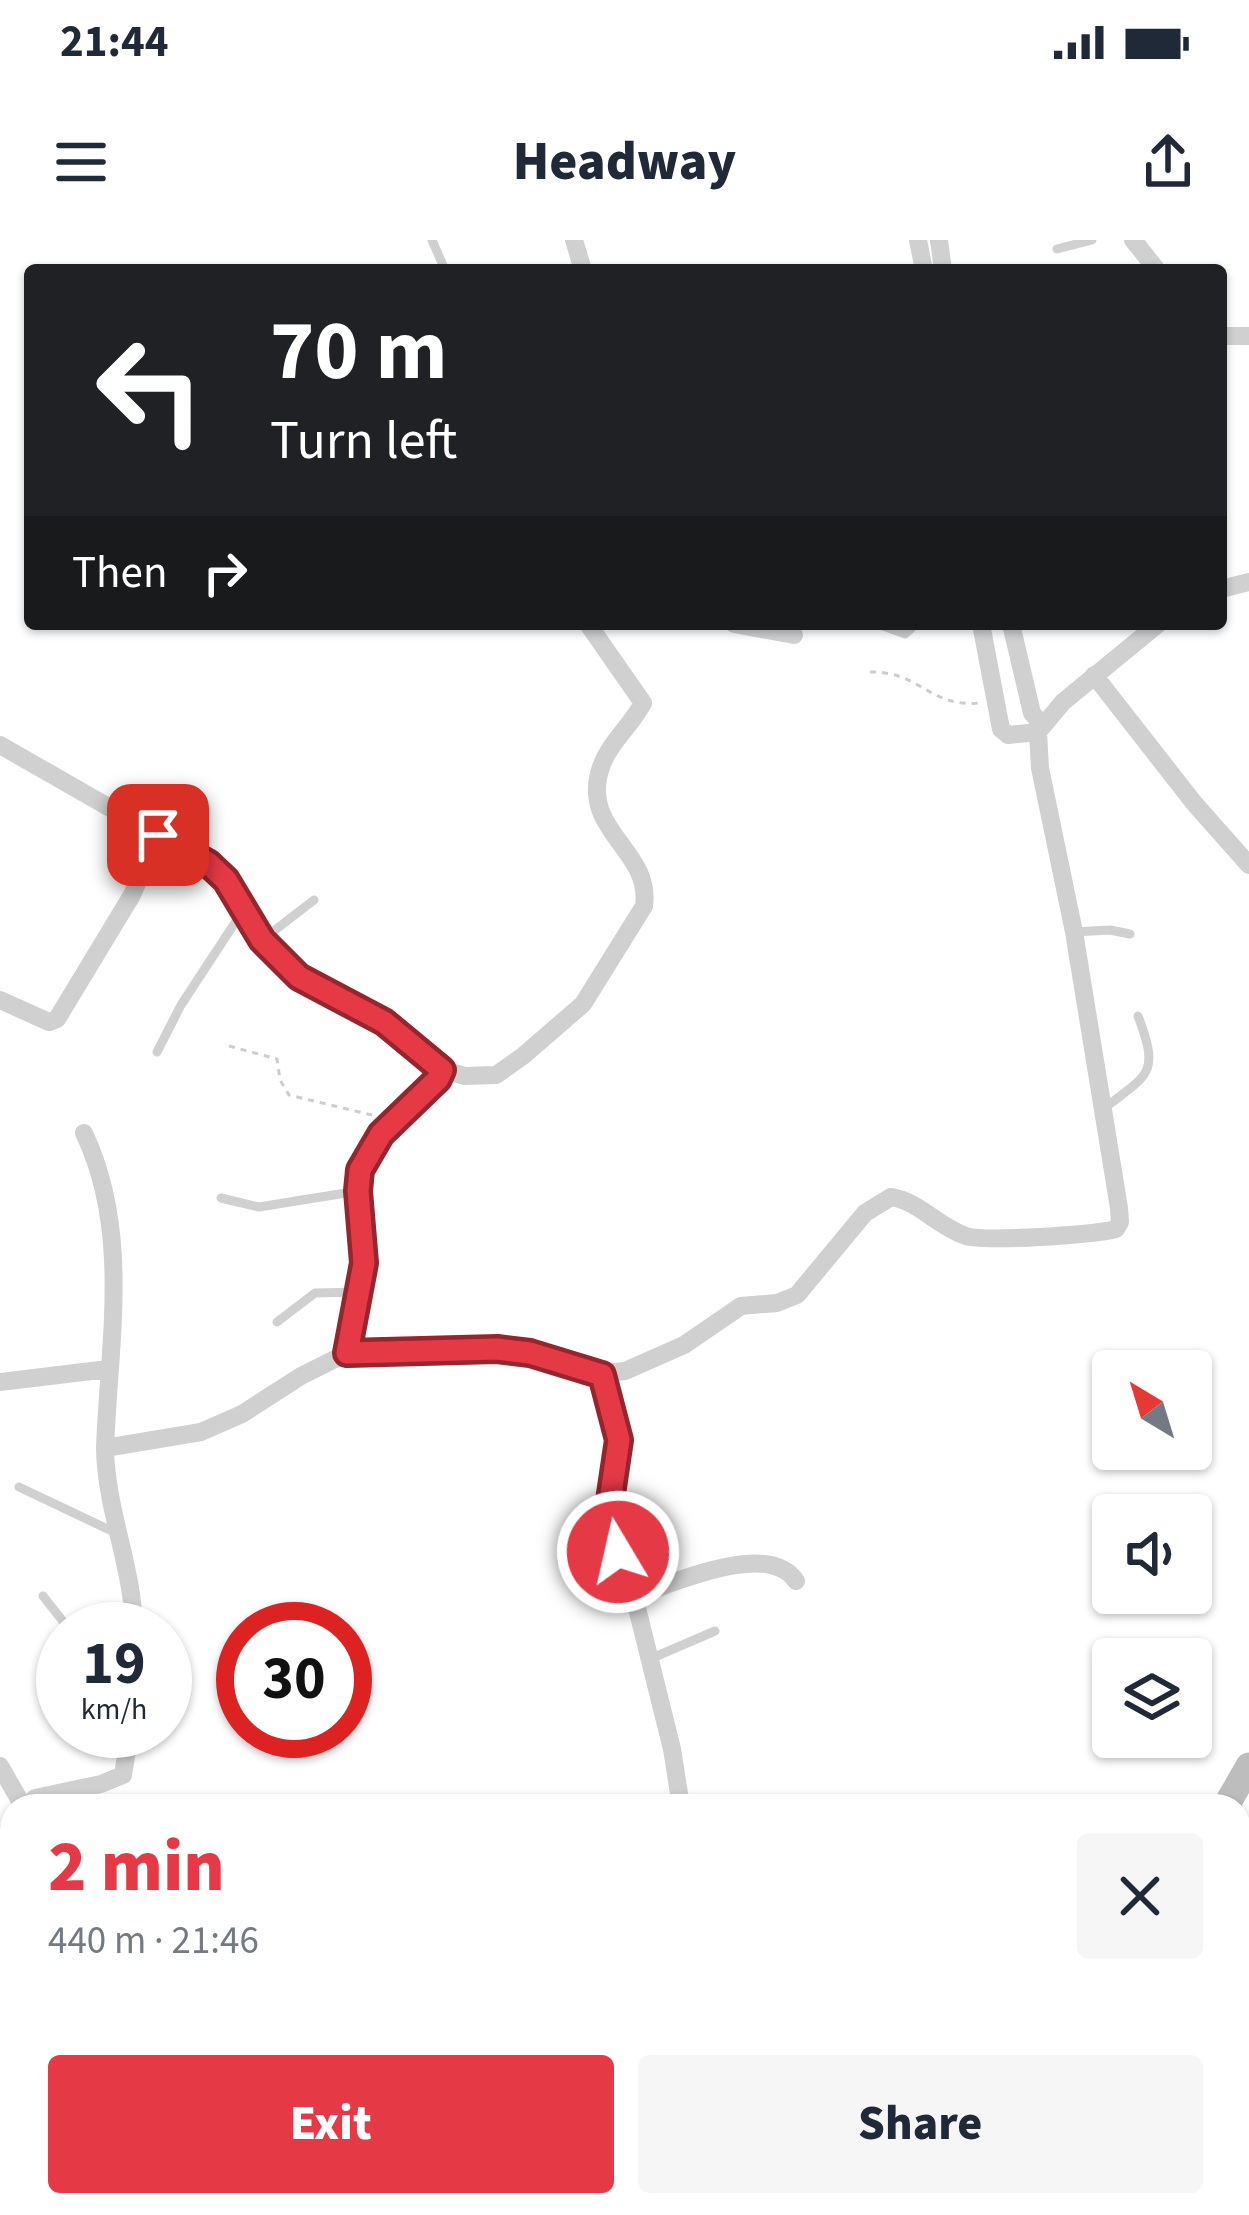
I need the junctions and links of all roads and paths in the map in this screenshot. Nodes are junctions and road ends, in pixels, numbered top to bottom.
1 (1091, 240) edge
2 (1133, 240) edge
3 (1057, 249) dead end
4 (1152, 264) edge
5 (592, 630) edge
6 (767, 630) edge
7 (982, 630) edge
8 (1012, 630) edge
9 (1150, 630) edge
10 (794, 635) dead end
11 (870, 672) dead end
12 (1094, 675) junction
13 (994, 701) junction
14 (1029, 731) junction
15 (0, 745) edge
16 (158, 835) junction
17 (1249, 866) edge
18 (314, 900) dead end
19 (244, 909) junction
20 (1074, 932) junction
21 (1130, 934) dead end
22 (262, 940) junction
23 (0, 1000) edge
24 (1138, 1016) dead end
25 (229, 1046) dead end
26 (157, 1052) dead end
27 (442, 1070) junction
28 (1103, 1109) junction
29 (395, 1120) junction
30 (84, 1133) dead end
31 (358, 1191) junction
32 (221, 1198) dead end
33 (361, 1292) junction
34 (277, 1322) dead end
35 (347, 1353) junction
36 (108, 1369) junction
37 (602, 1375) junction
38 (0, 1382) edge
39 (105, 1448) junction
40 (19, 1487) dead end
41 (116, 1533) junction
42 (796, 1581) dead end
43 (43, 1596) dead end
44 (634, 1596) junction
45 (48, 1602) edge
46 (132, 1602) edge
47 (715, 1631) dead end
48 (650, 1659) junction
49 (126, 1758) edge
50 (0, 1766) edge
51 (1249, 1766) edge
52 (18, 1794) edge
53 (54, 1794) edge
54 (678, 1794) edge
55 (1233, 1794) edge

1 - 3 lane
2 - 4 street
5 - 27 street
6 - 10 street
7 - 13 street
8 - 14 street
9 - 12 street
11 - 13 path
12 - 14 street
12 - 17 street
13 - 14 street
14 - 20 street
15 - 16 street
16 - 19 street
16 - 23 street
18 - 22 lane
19 - 22 street
19 - 26 lane
20 - 21 lane
20 - 28 street
22 - 27 street
24 - 28 lane
25 - 29 path
27 - 29 street
28 - 37 street
29 - 31 street
30 - 36 street
31 - 32 lane
31 - 33 street
33 - 34 lane
33 - 35 street
35 - 37 street
35 - 39 street
36 - 38 street
36 - 39 street
37 - 44 street
39 - 41 street
40 - 41 lane
41 - 46 street
42 - 44 street
43 - 45 lane
44 - 48 street
47 - 48 lane
48 - 54 street
49 - 53 street
50 - 52 street
51 - 55 main road

